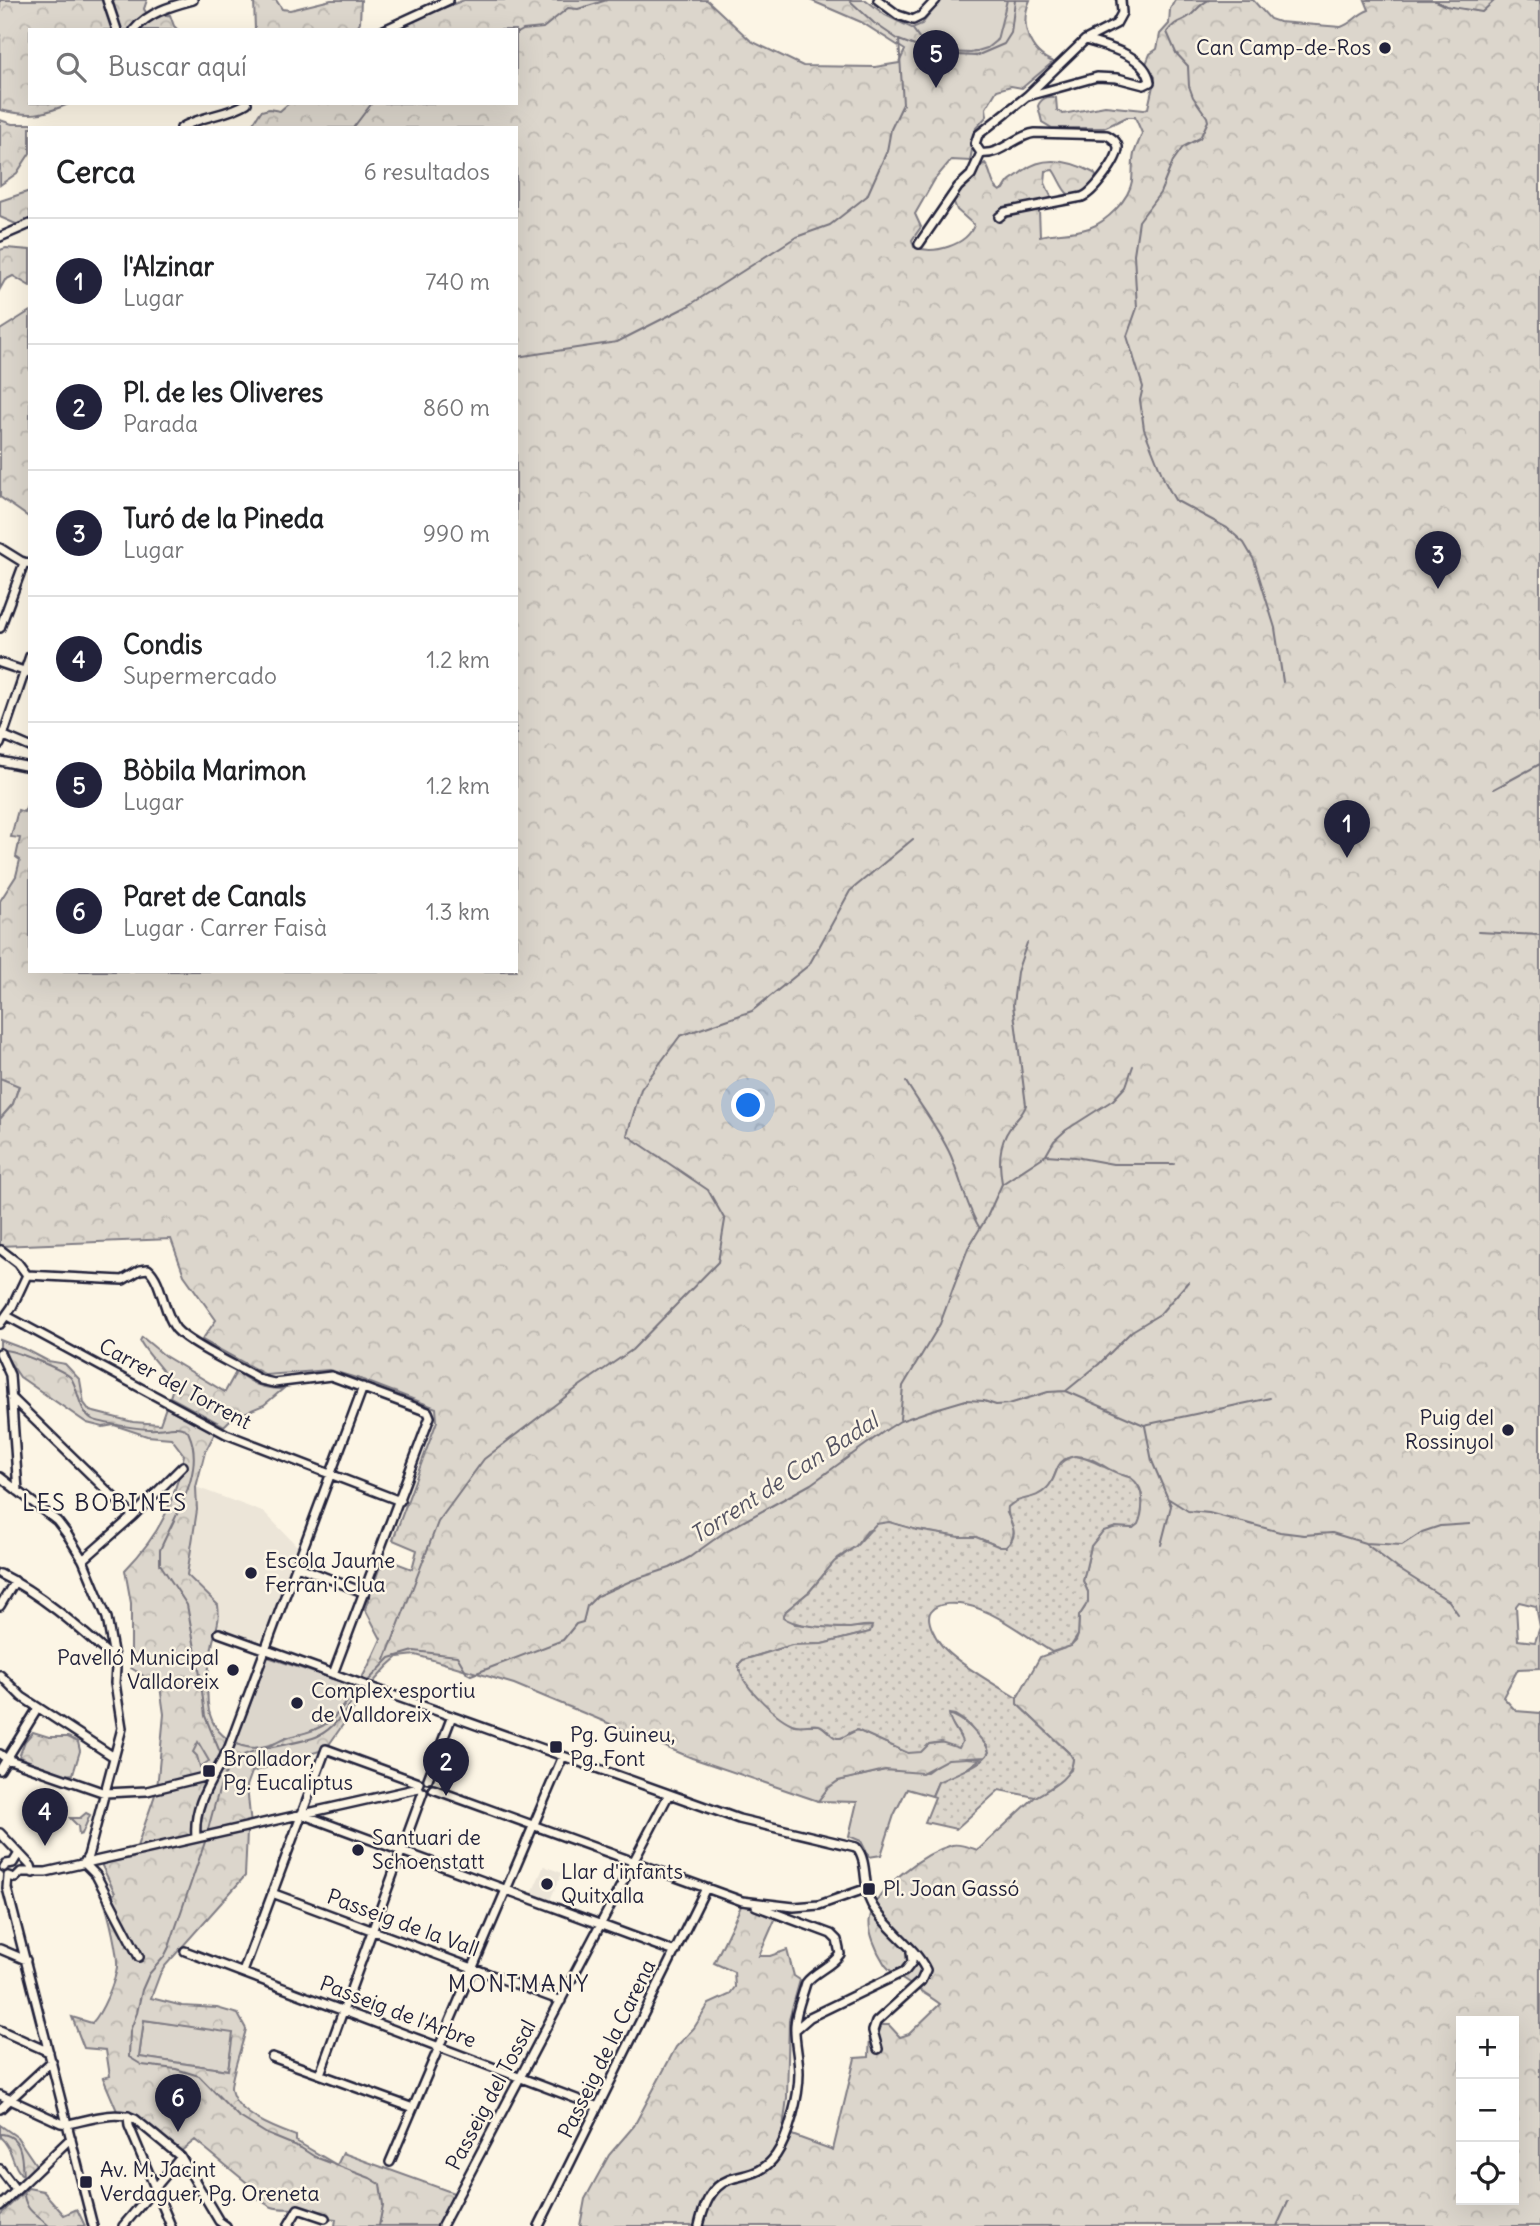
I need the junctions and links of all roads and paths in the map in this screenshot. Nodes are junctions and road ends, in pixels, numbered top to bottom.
1 (107, 0) edge
2 (193, 0) edge
3 (449, 0) edge
4 (878, 0) edge
5 (936, 0) edge
6 (1121, 0) edge
7 (116, 28) edge
8 (136, 28) edge
9 (388, 28) edge
10 (1085, 40) junction
11 (1027, 96) junction
12 (243, 105) edge
13 (184, 126) edge
14 (981, 153) junction
15 (999, 217) dead end
16 (28, 225) edge
17 (0, 237) edge
18 (919, 244) dead end
19 (0, 548) edge
20 (27, 563) edge
21 (0, 628) edge
22 (0, 663) edge
23 (27, 672) edge
24 (2, 735) junction
25 (0, 744) edge
26 (28, 746) edge
27 (0, 761) edge
28 (28, 766) edge
29 (1, 1250) edge
30 (27, 1275) junction
31 (7, 1316) junction
32 (0, 1324) edge
33 (1, 1354) edge
34 (363, 1387) junction
35 (11, 1397) junction
36 (183, 1466) dead end
37 (330, 1474) junction
38 (0, 1477) edge
39 (19, 1491) junction
40 (400, 1501) junction
41 (133, 1516) junction
42 (83, 1560) junction
43 (297, 1566) junction
44 (0, 1574) edge
45 (15, 1581) junction
46 (365, 1593) junction
47 (0, 1605) edge
48 (219, 1633) dead end
49 (266, 1651) junction
50 (115, 1660) junction
51 (334, 1674) junction
52 (0, 1675) edge
53 (38, 1708) junction
54 (452, 1716) junction
55 (3, 1756) edge
56 (563, 1756) junction
57 (114, 1757) junction
58 (0, 1770) edge
59 (212, 1775) junction
60 (428, 1779) junction
61 (420, 1788) junction
62 (433, 1789) junction
63 (105, 1793) junction
64 (669, 1794) junction
65 (301, 1814) junction
66 (533, 1825) junction
67 (0, 1833) edge
68 (196, 1837) junction
69 (401, 1850) junction
70 (19, 1853) junction
71 (633, 1862) junction
72 (13, 1863) junction
73 (84, 1863) junction
74 (2, 1866) edge
75 (22, 1872) junction
76 (33, 1873) junction
77 (8, 1876) junction
78 (706, 1888) junction
79 (506, 1889) junction
80 (865, 1889) junction
81 (272, 1893) junction
82 (742, 1901) junction
83 (601, 1923) junction
84 (372, 1931) junction
85 (0, 1949) edge
86 (185, 1951) dead end
87 (911, 1951) junction
88 (675, 1952) junction
89 (139, 1957) dead end
90 (26, 1960) junction
91 (473, 1968) junction
92 (243, 1972) junction
93 (561, 2001) junction
94 (344, 2010) junction
95 (0, 2030) edge
96 (795, 2030) junction
97 (439, 2046) junction
98 (878, 2049) dead end
99 (49, 2052) junction
100 (272, 2057) dead end
101 (52, 2061) junction
102 (320, 2074) junction
103 (520, 2077) junction
104 (0, 2095) edge
105 (10, 2100) junction
106 (598, 2107) junction
107 (413, 2108) junction
108 (0, 2109) edge
109 (128, 2116) junction
110 (68, 2124) junction
111 (71, 2138) junction
112 (181, 2157) junction
113 (390, 2162) dead end
114 (0, 2169) edge
115 (155, 2188) junction
116 (16, 2190) junction
117 (0, 2206) edge
118 (325, 2218) dead end
119 (220, 2224) edge
120 (93, 2226) edge
121 (123, 2226) edge
122 (170, 2226) edge
123 (288, 2226) edge
124 (442, 2226) edge
125 (539, 2226) edge
126 (699, 2226) edge

1 - 7 street
2 - 8 street
3 - 9 street
4 - 5 street
6 - 10 street
10 - 11 street
10 - 11 street
11 - 14 street
12 - 13 street
14 - 15 street
14 - 18 street
16 - 17 street
19 - 20 street
20 - 21 street
22 - 23 street
23 - 24 street
24 - 25 street
24 - 26 street
27 - 28 street
29 - 30 street
30 - 31 street
30 - 34 street
31 - 32 street
31 - 37 street, Carrer del Torrent
33 - 35 street
34 - 37 street
34 - 40 street
35 - 39 street
35 - 41 street
36 - 41 street
37 - 40 street, Carrer del Torrent
37 - 43 street
38 - 39 street
39 - 42 street
40 - 46 street
41 - 42 street
42 - 50 street
43 - 46 street
43 - 49 street
44 - 45 street
45 - 47 street
45 - 50 street
46 - 51 street
48 - 49 street
49 - 51 street
49 - 59 street
50 - 57 street
51 - 54 street
52 - 53 street
53 - 55 street
53 - 57 street
54 - 56 street
54 - 60 street
55 - 58 street
55 - 63 street
56 - 64 street
56 - 66 street
57 - 63 street
59 - 63 street
59 - 68 street
60 - 61 street
60 - 62 street
61 - 62 street
61 - 65 street
61 - 65 street
61 - 69 street
62 - 66 street
63 - 73 street
64 - 71 street, Passeig del Tossal
64 - 80 street
65 - 68 street
65 - 69 street
65 - 81 street
66 - 71 street
66 - 79 street
67 - 70 street
68 - 73 street
69 - 79 street
69 - 84 street
70 - 72 street
70 - 76 street
71 - 78 street
71 - 83 street, Passeig del Tossal
72 - 74 street
72 - 75 street
73 - 76 street
73 - 89 street
74 - 77 street
75 - 76 street
75 - 77 street
77 - 90 street
78 - 82 street
78 - 88 street, Passeig de la Carena
79 - 83 street
79 - 91 street
80 - 82 street
80 - 87 street
81 - 84 street, Passeig de la Vall
81 - 92 street
82 - 96 street
83 - 88 street
83 - 93 street, Passeig del Tossal
84 - 91 street, Passeig de la Vall
84 - 94 street
85 - 90 street
86 - 92 street, Passeig de l'Arbre
87 - 96 street
87 - 98 street
88 - 106 street, Passeig de la Carena
90 - 99 street
91 - 93 street, Passeig de la Vall
91 - 97 street
92 - 94 street, Passeig de l'Arbre
93 - 103 street, Passeig del Tossal
94 - 97 street, Passeig de l'Arbre
94 - 102 street
95 - 99 street
96 - 126 street
97 - 103 street, Passeig de l'Arbre
97 - 107 street
99 - 101 street
100 - 102 street
101 - 105 street
101 - 110 street
102 - 107 street
103 - 106 street, Passeig de l'Arbre
103 - 124 street, Passeig del Tossal
104 - 105 street
105 - 108 street
105 - 110 street
106 - 125 street, Passeig de la Carena
107 - 113 street
109 - 110 street
109 - 112 street
109 - 115 street
110 - 111 street
111 - 116 street
111 - 120 street
112 - 115 street
112 - 119 street
114 - 116 street
115 - 121 street
115 - 122 street
116 - 117 street
118 - 123 street

